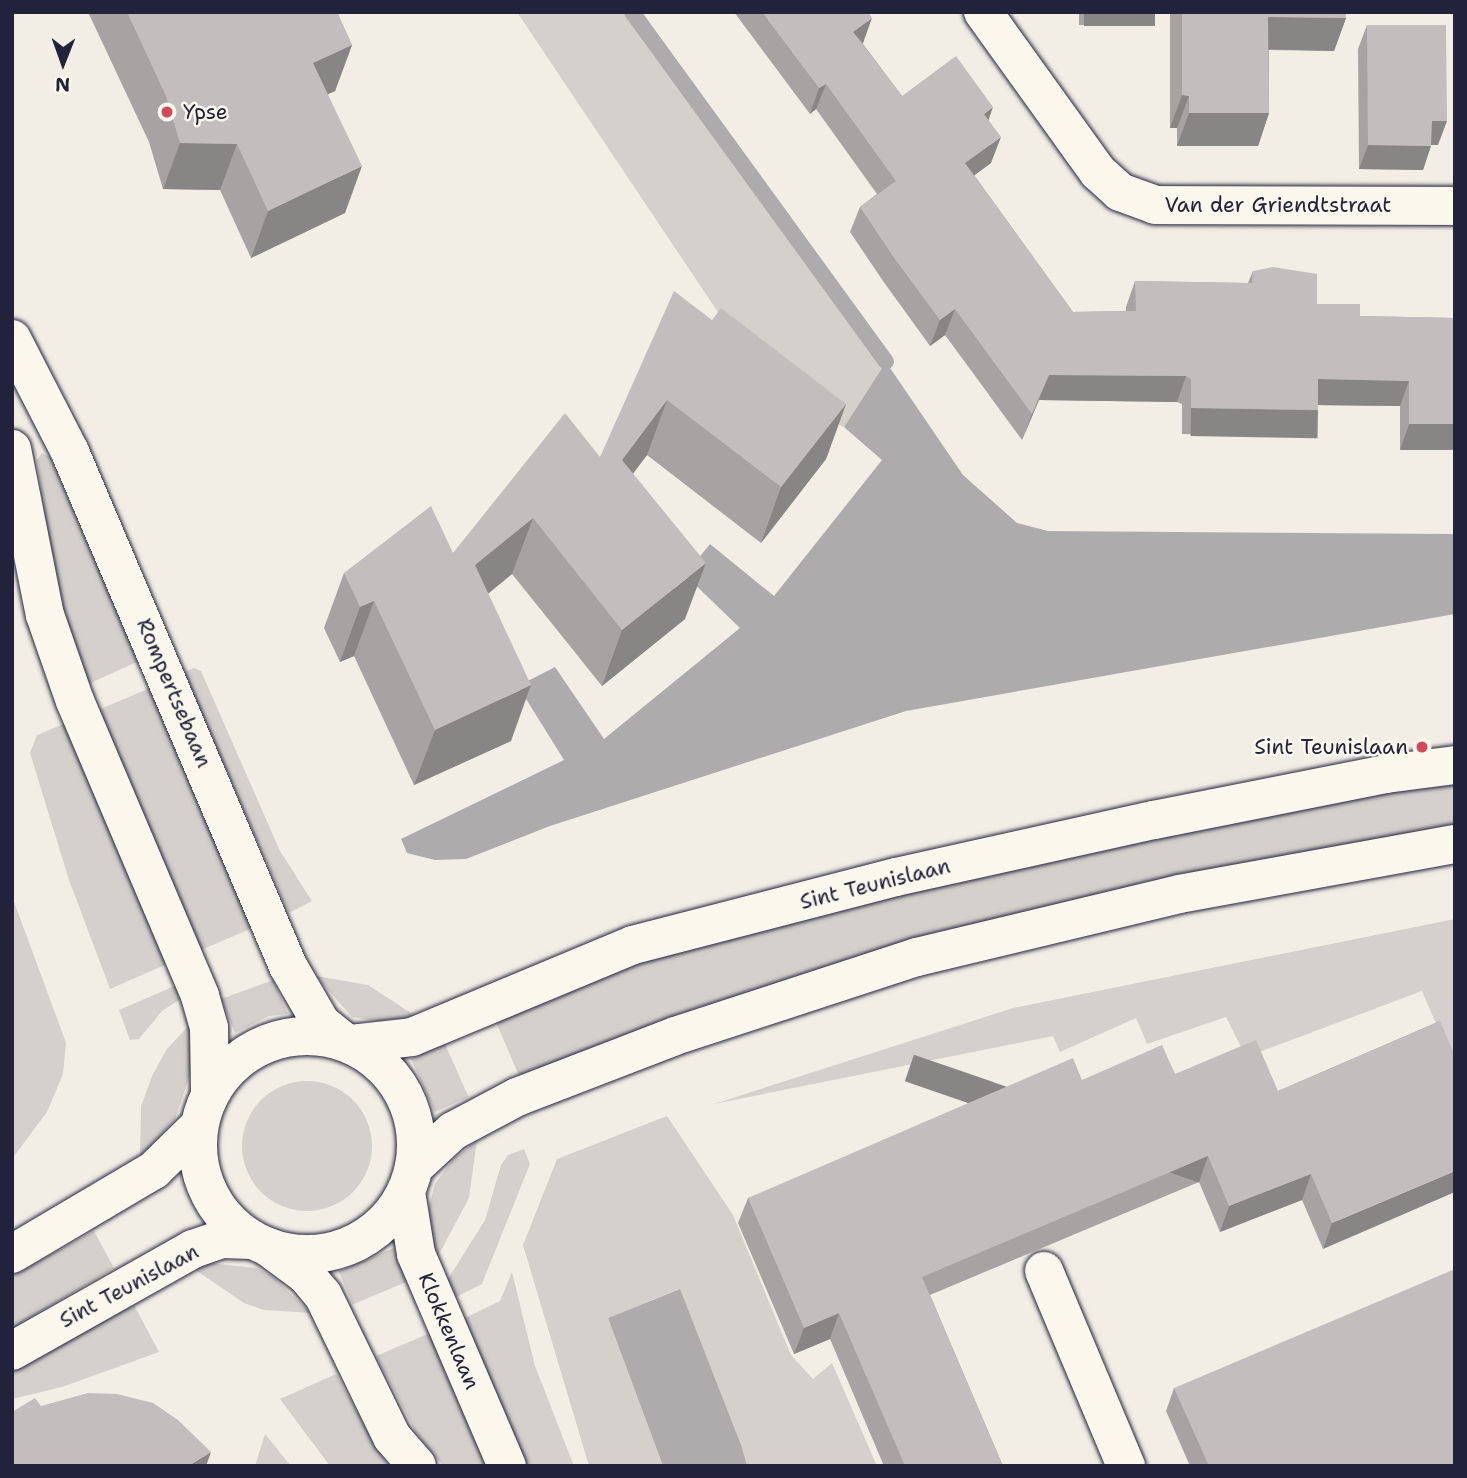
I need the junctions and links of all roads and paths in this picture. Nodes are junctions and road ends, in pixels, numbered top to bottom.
1 (983, 12) edge
2 (1455, 206) edge
3 (12, 339) edge
4 (12, 450) edge
5 (1455, 765) edge
6 (1455, 844) edge
7 (347, 1043) junction
8 (204, 1110) junction
9 (410, 1180) junction
10 (260, 1244) junction
11 (12, 1254) edge
12 (1044, 1270) dead end
13 (12, 1351) edge
14 (417, 1466) edge
15 (507, 1466) edge
16 (1126, 1466) edge

1 - 2 street, Van der Griendtstraat
3 - 7 street, Rompertsebaan
4 - 8 street
5 - 7 street, Sint Teunislaan
6 - 9 street
7 - 8 street
7 - 9 street
8 - 10 street
8 - 11 street
9 - 10 street
9 - 15 street, Klokkenlaan
10 - 13 street, Sint Teunislaan
10 - 14 street
12 - 16 street

